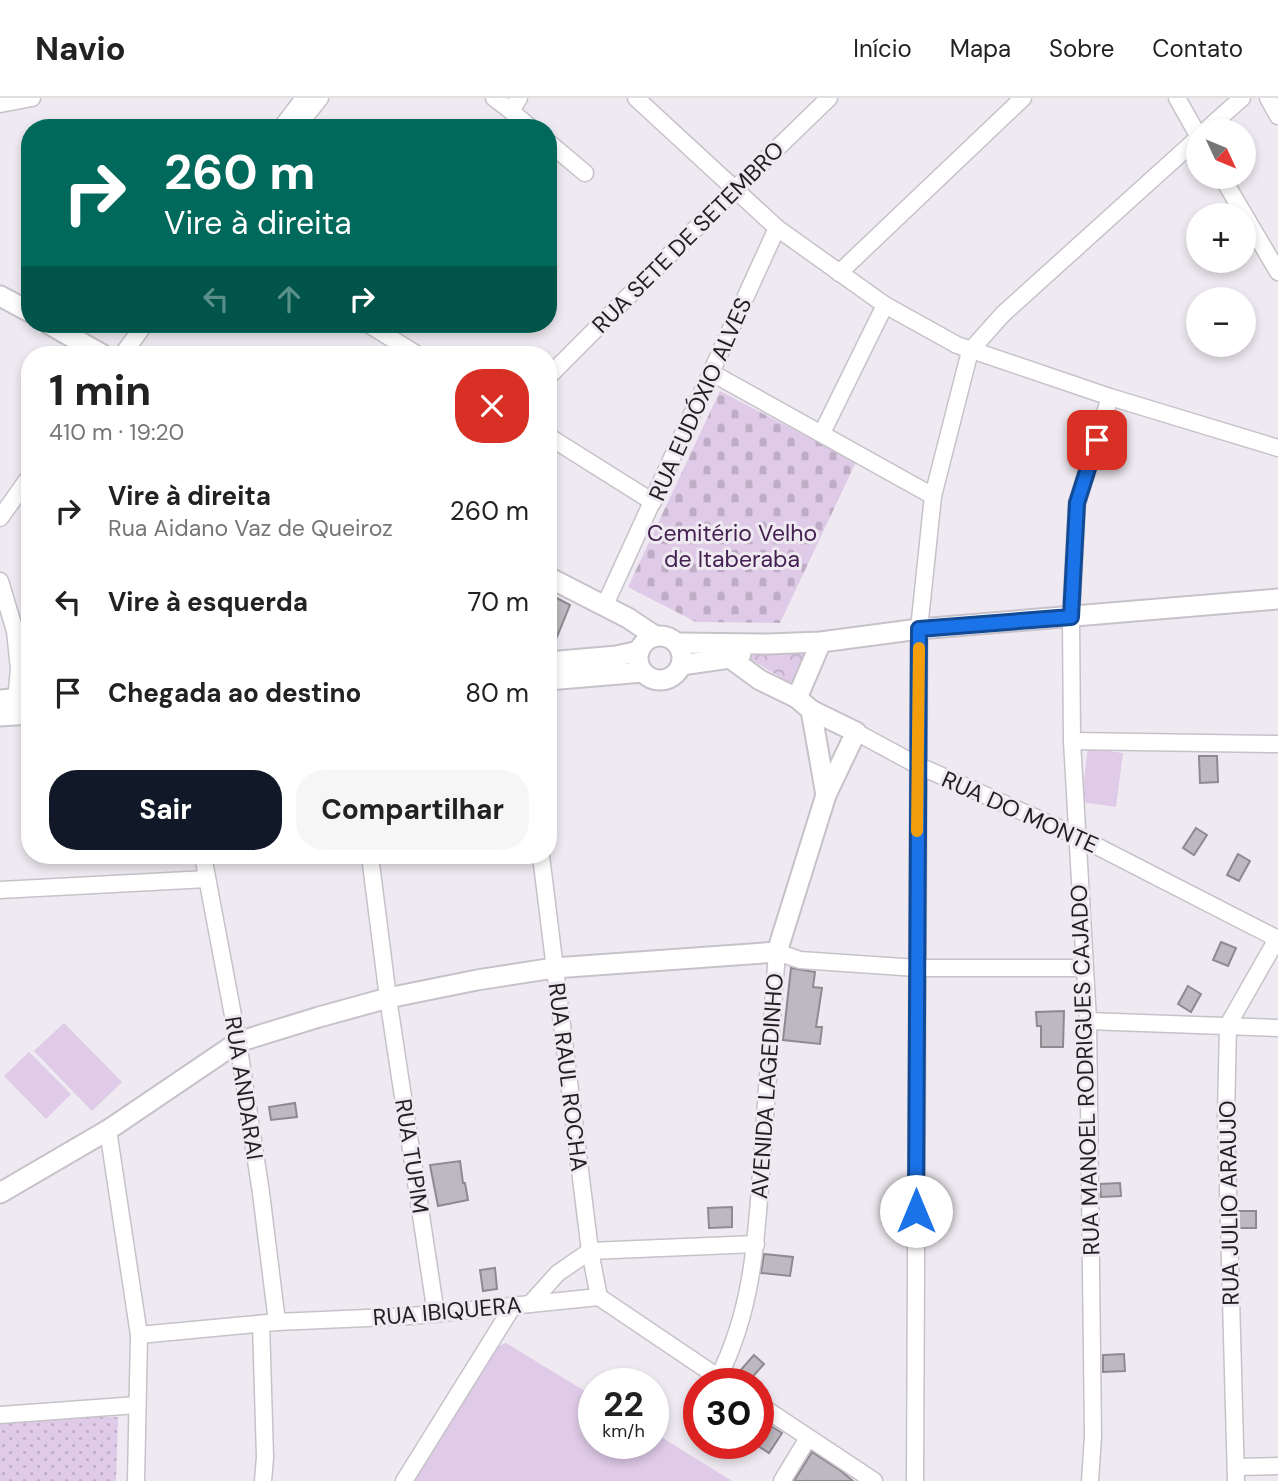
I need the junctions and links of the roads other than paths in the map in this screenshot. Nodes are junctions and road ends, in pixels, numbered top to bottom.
1 (32, 98) edge
2 (304, 98) edge
3 (320, 98) edge
4 (494, 98) edge
5 (636, 98) edge
6 (829, 98) edge
7 (1023, 98) edge
8 (1177, 98) edge
9 (1242, 98) edge
10 (1268, 98) edge
11 (0, 104) edge
12 (515, 104) edge
13 (1278, 116) edge
14 (288, 119) edge
15 (303, 119) edge
16 (525, 119) edge
17 (1189, 119) edge
18 (1218, 119) edge
19 (557, 149) edge
20 (1186, 149) edge
21 (586, 173) dead end
22 (736, 188) junction
23 (1229, 189) edge
24 (777, 228) junction
25 (1278, 272) edge
26 (839, 273) junction
27 (0, 296) edge
28 (885, 305) junction
29 (21, 307) edge
30 (65, 333) edge
31 (383, 333) edge
32 (87, 346) edge
33 (403, 346) edge
34 (970, 351) junction
35 (557, 368) edge
36 (712, 373) junction
37 (1110, 397) junction
38 (822, 433) junction
39 (557, 442) edge
40 (1278, 447) edge
41 (21, 489) edge
42 (933, 496) junction
43 (653, 502) junction
44 (0, 518) edge
45 (0, 581) edge
46 (557, 582) edge
47 (1278, 599) edge
48 (604, 607) junction
49 (1071, 617) junction
50 (919, 629) junction
51 (821, 642) junction
52 (646, 643) junction
53 (677, 643) junction
54 (768, 644) junction
55 (730, 658) junction
56 (557, 664) edge
57 (681, 665) junction
58 (578, 669) junction
59 (643, 672) junction
60 (557, 677) edge
61 (804, 704) junction
62 (15, 707) edge
63 (856, 732) junction
64 (1072, 741) junction
65 (1278, 744) edge
66 (917, 765) junction
67 (826, 795) junction
68 (1077, 836) junction
69 (204, 864) edge
70 (371, 864) edge
71 (542, 864) edge
72 (207, 879) junction
73 (0, 890) edge
74 (1278, 939) edge
75 (777, 952) junction
76 (554, 968) junction
77 (917, 968) junction
78 (1084, 968) junction
79 (388, 998) junction
80 (1088, 1021) junction
81 (1228, 1025) junction
82 (1278, 1028) edge
83 (238, 1042) junction
84 (108, 1130) junction
85 (0, 1194) edge
86 (756, 1244) junction
87 (590, 1251) junction
88 (599, 1297) junction
89 (522, 1305) junction
90 (436, 1314) junction
91 (269, 1323) junction
92 (139, 1335) junction
93 (704, 1368) edge
94 (727, 1368) edge
95 (137, 1405) junction
96 (0, 1415) edge
97 (774, 1415) edge
98 (808, 1438) junction
99 (1278, 1466) edge
100 (1236, 1474) edge
101 (136, 1481) edge
102 (263, 1481) edge
103 (404, 1481) edge
104 (782, 1481) edge
105 (874, 1481) edge
106 (915, 1481) edge
107 (1090, 1481) edge

1 - 11 street
2 - 14 street
3 - 15 street
4 - 12 street
5 - 22 street
6 - 22 street, RUA SETE DE SETEMBRO
7 - 26 street
8 - 17 street
9 - 18 street
10 - 13 street
12 - 16 street
19 - 21 street
20 - 34 street
22 - 24 street
22 - 35 street, RUA SETE DE SETEMBRO
23 - 25 street
24 - 26 street
24 - 36 street, RUA EUDÓXIO ALVES
26 - 28 street
27 - 29 street
28 - 34 street
28 - 38 street
30 - 32 street
31 - 33 street
34 - 37 street
34 - 42 street
36 - 38 street
36 - 43 street, RUA EUDÓXIO ALVES
37 - 40 street
37 - 49 street, RUA MANOEL RODRIGUES CAJADO
38 - 42 street
39 - 43 street
41 - 44 street
42 - 50 street
43 - 48 street, RUA EUDÓXIO ALVES
45 - 62 street
46 - 48 street
47 - 49 street
48 - 52 street
49 - 50 street
49 - 64 street, RUA MANOEL RODRIGUES CAJADO
50 - 51 street
50 - 66 street
51 - 54 street
51 - 61 street
52 - 53 street
52 - 58 street
52 - 59 street
53 - 54 street
53 - 57 street
54 - 55 street
55 - 57 street
55 - 61 street, RUA DO MONTE
56 - 58 street
57 - 59 street
58 - 59 street
58 - 60 street
61 - 63 street, RUA DO MONTE
61 - 67 street, AVENIDA LAGEDINHO
63 - 66 street, RUA DO MONTE
63 - 67 street, AVENIDA LAGEDINHO
64 - 65 street
64 - 68 street, RUA MANOEL RODRIGUES CAJADO
66 - 68 street, RUA DO MONTE
66 - 77 street
67 - 75 street, AVENIDA LAGEDINHO
68 - 74 street, RUA DO MONTE
68 - 78 street, RUA MANOEL RODRIGUES CAJADO
69 - 72 street, RUA ANDARAI
70 - 79 street, RUA TUPIM
71 - 76 street, RUA RAUL ROCHA
72 - 73 street
72 - 83 street, RUA ANDARAI
74 - 81 street, RUA JULIO ARAUJO
75 - 76 street
75 - 77 street
75 - 86 street, AVENIDA LAGEDINHO
76 - 79 street
76 - 87 street, RUA RAUL ROCHA
77 - 78 street
77 - 106 street
78 - 80 street, RUA MANOEL RODRIGUES CAJADO
79 - 83 street
79 - 90 street, RUA TUPIM
80 - 81 street
80 - 107 street, RUA MANOEL RODRIGUES CAJADO
81 - 82 street
81 - 100 street, RUA JULIO ARAUJO
83 - 84 street
83 - 91 street, RUA ANDARAI
84 - 85 street
84 - 92 street
86 - 87 street
86 - 94 street, AVENIDA LAGEDINHO
87 - 88 street, RUA RAUL ROCHA
87 - 89 street
88 - 89 street, RUA IBIQUERA
88 - 93 street
89 - 90 street, RUA IBIQUERA
89 - 103 street
90 - 91 street, RUA IBIQUERA
91 - 92 street, RUA IBIQUERA
91 - 102 street, RUA ANDARAI
92 - 95 street
95 - 96 street
95 - 101 street
97 - 98 street
98 - 104 street
98 - 105 street
99 - 100 street

